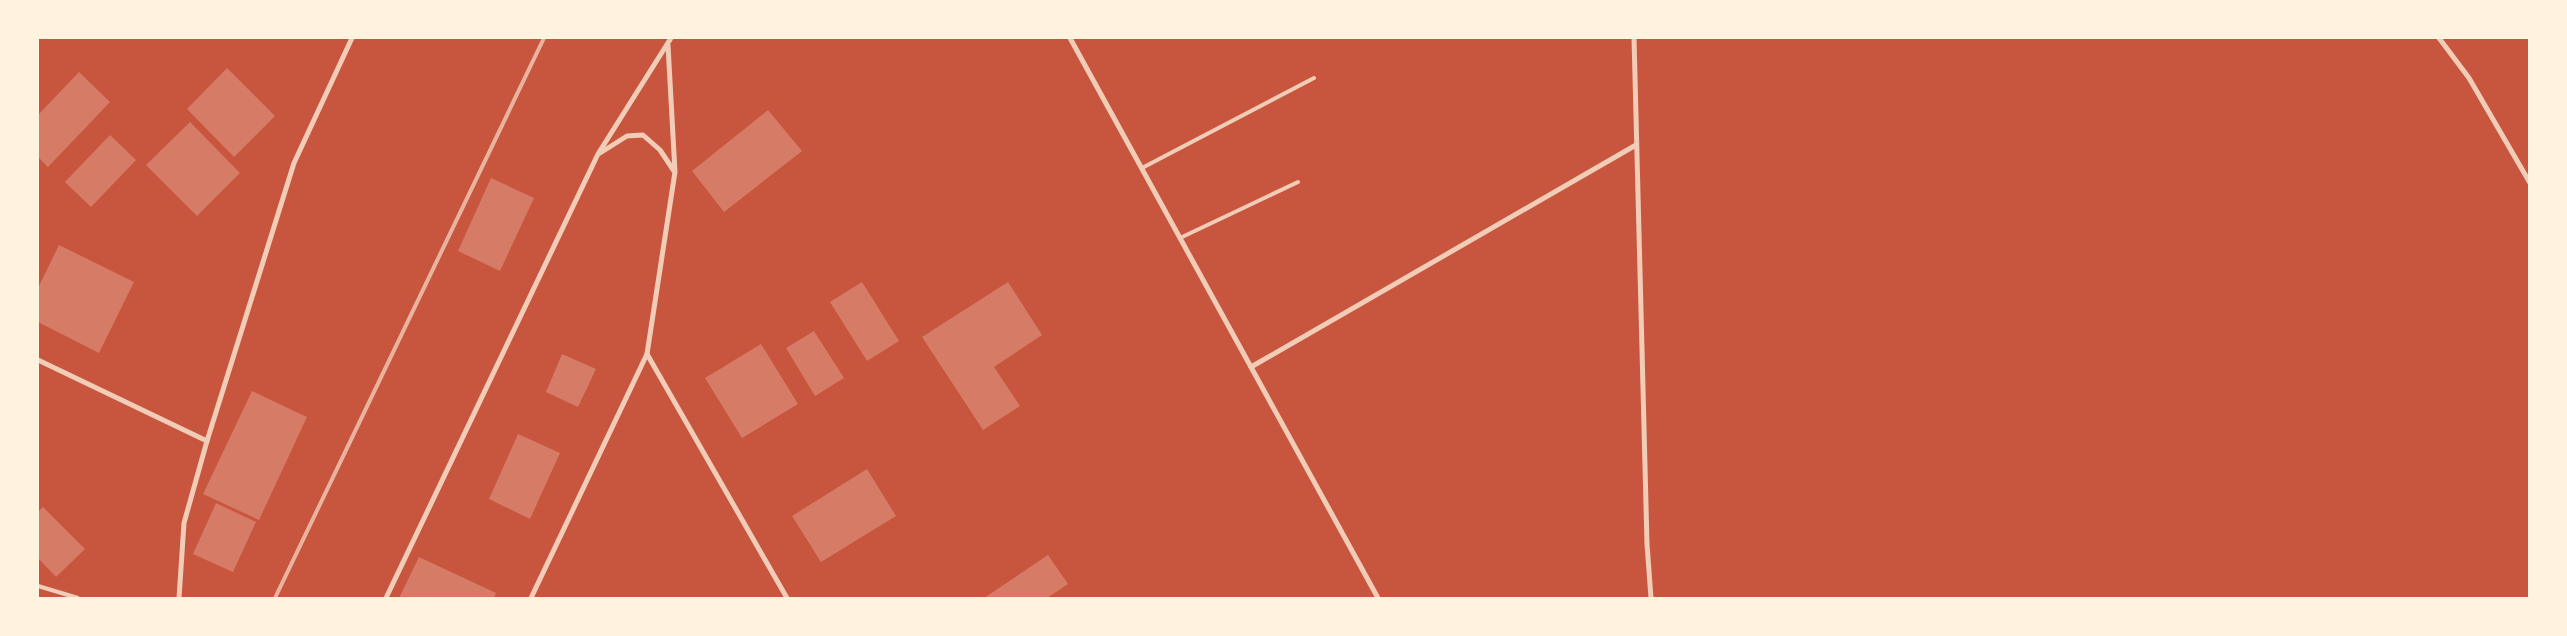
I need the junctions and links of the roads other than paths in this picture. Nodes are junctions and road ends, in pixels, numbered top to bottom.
1 (352, 38) edge
2 (671, 38) edge
3 (1070, 38) edge
4 (1634, 38) edge
5 (2440, 38) edge
6 (668, 45) junction
7 (1314, 78) dead end
8 (1636, 145) junction
9 (598, 154) junction
10 (1142, 168) junction
11 (675, 172) junction
12 (1298, 182) dead end
13 (2530, 183) edge
14 (1180, 238) junction
15 (647, 354) junction
16 (38, 360) edge
17 (1251, 367) junction
18 (207, 441) junction
19 (38, 586) edge
20 (78, 598) edge
21 (179, 598) edge
22 (386, 598) edge
23 (531, 598) edge
24 (787, 598) edge
25 (1378, 598) edge
26 (1651, 598) edge

1 - 18 street
2 - 6 street
3 - 10 street
4 - 8 street
5 - 13 street
6 - 9 street
6 - 11 street
7 - 10 lane
8 - 17 street
8 - 26 street
9 - 11 street
9 - 22 street
10 - 14 street
11 - 15 street
12 - 14 lane
14 - 17 street
15 - 23 street
15 - 24 street
16 - 18 street
17 - 25 street
18 - 21 street
19 - 20 lane

